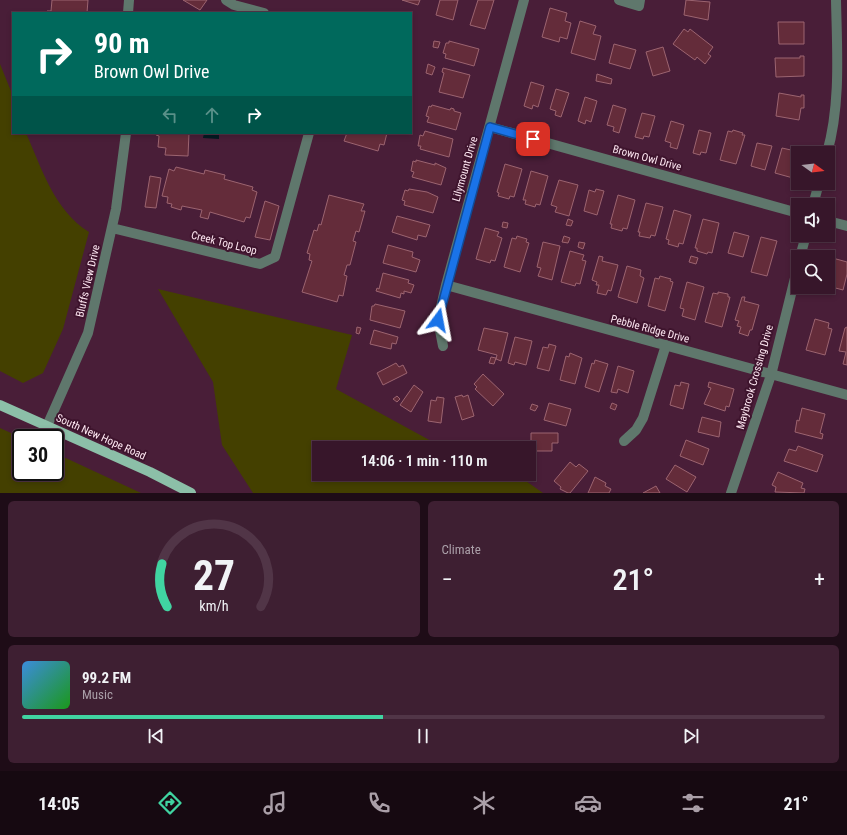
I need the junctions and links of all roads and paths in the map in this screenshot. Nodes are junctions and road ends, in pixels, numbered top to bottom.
1 (129, 0) edge
2 (226, 0) edge
3 (524, 0) edge
4 (619, 0) edge
5 (836, 0) edge
6 (639, 3) edge
7 (128, 12) edge
8 (260, 12) edge
9 (842, 64) edge
10 (490, 127) junction
11 (126, 134) edge
12 (309, 134) edge
13 (829, 146) edge
14 (791, 210) edge
15 (835, 223) edge
16 (847, 226) edge
17 (112, 228) junction
18 (446, 285) junction
19 (791, 293) edge
20 (666, 345) junction
21 (444, 346) dead end
22 (770, 375) junction
23 (847, 395) edge
24 (0, 405) edge
25 (47, 426) junction
26 (624, 440) dead end
27 (191, 493) edge
28 (731, 493) edge

1 - 7 street
2 - 8 street
3 - 10 street, Lilymount Drive
4 - 6 street
5 - 9 street
9 - 13 street
10 - 14 street, Brown Owl Drive
10 - 18 street, Lilymount Drive
11 - 17 street, Bluffs View Drive
12 - 17 street, Creek Top Loop
15 - 16 street
17 - 25 street, Bluffs View Drive
18 - 20 street, Pebble Ridge Drive
18 - 21 street, Lilymount Drive
19 - 22 street, Maybrook Crossing Drive
20 - 22 street, Pebble Ridge Drive
20 - 26 street
22 - 23 street, Pebble Ridge Drive
22 - 28 street, Maybrook Crossing Drive
24 - 25 main road, South New Hope Road
25 - 27 main road, South New Hope Road

